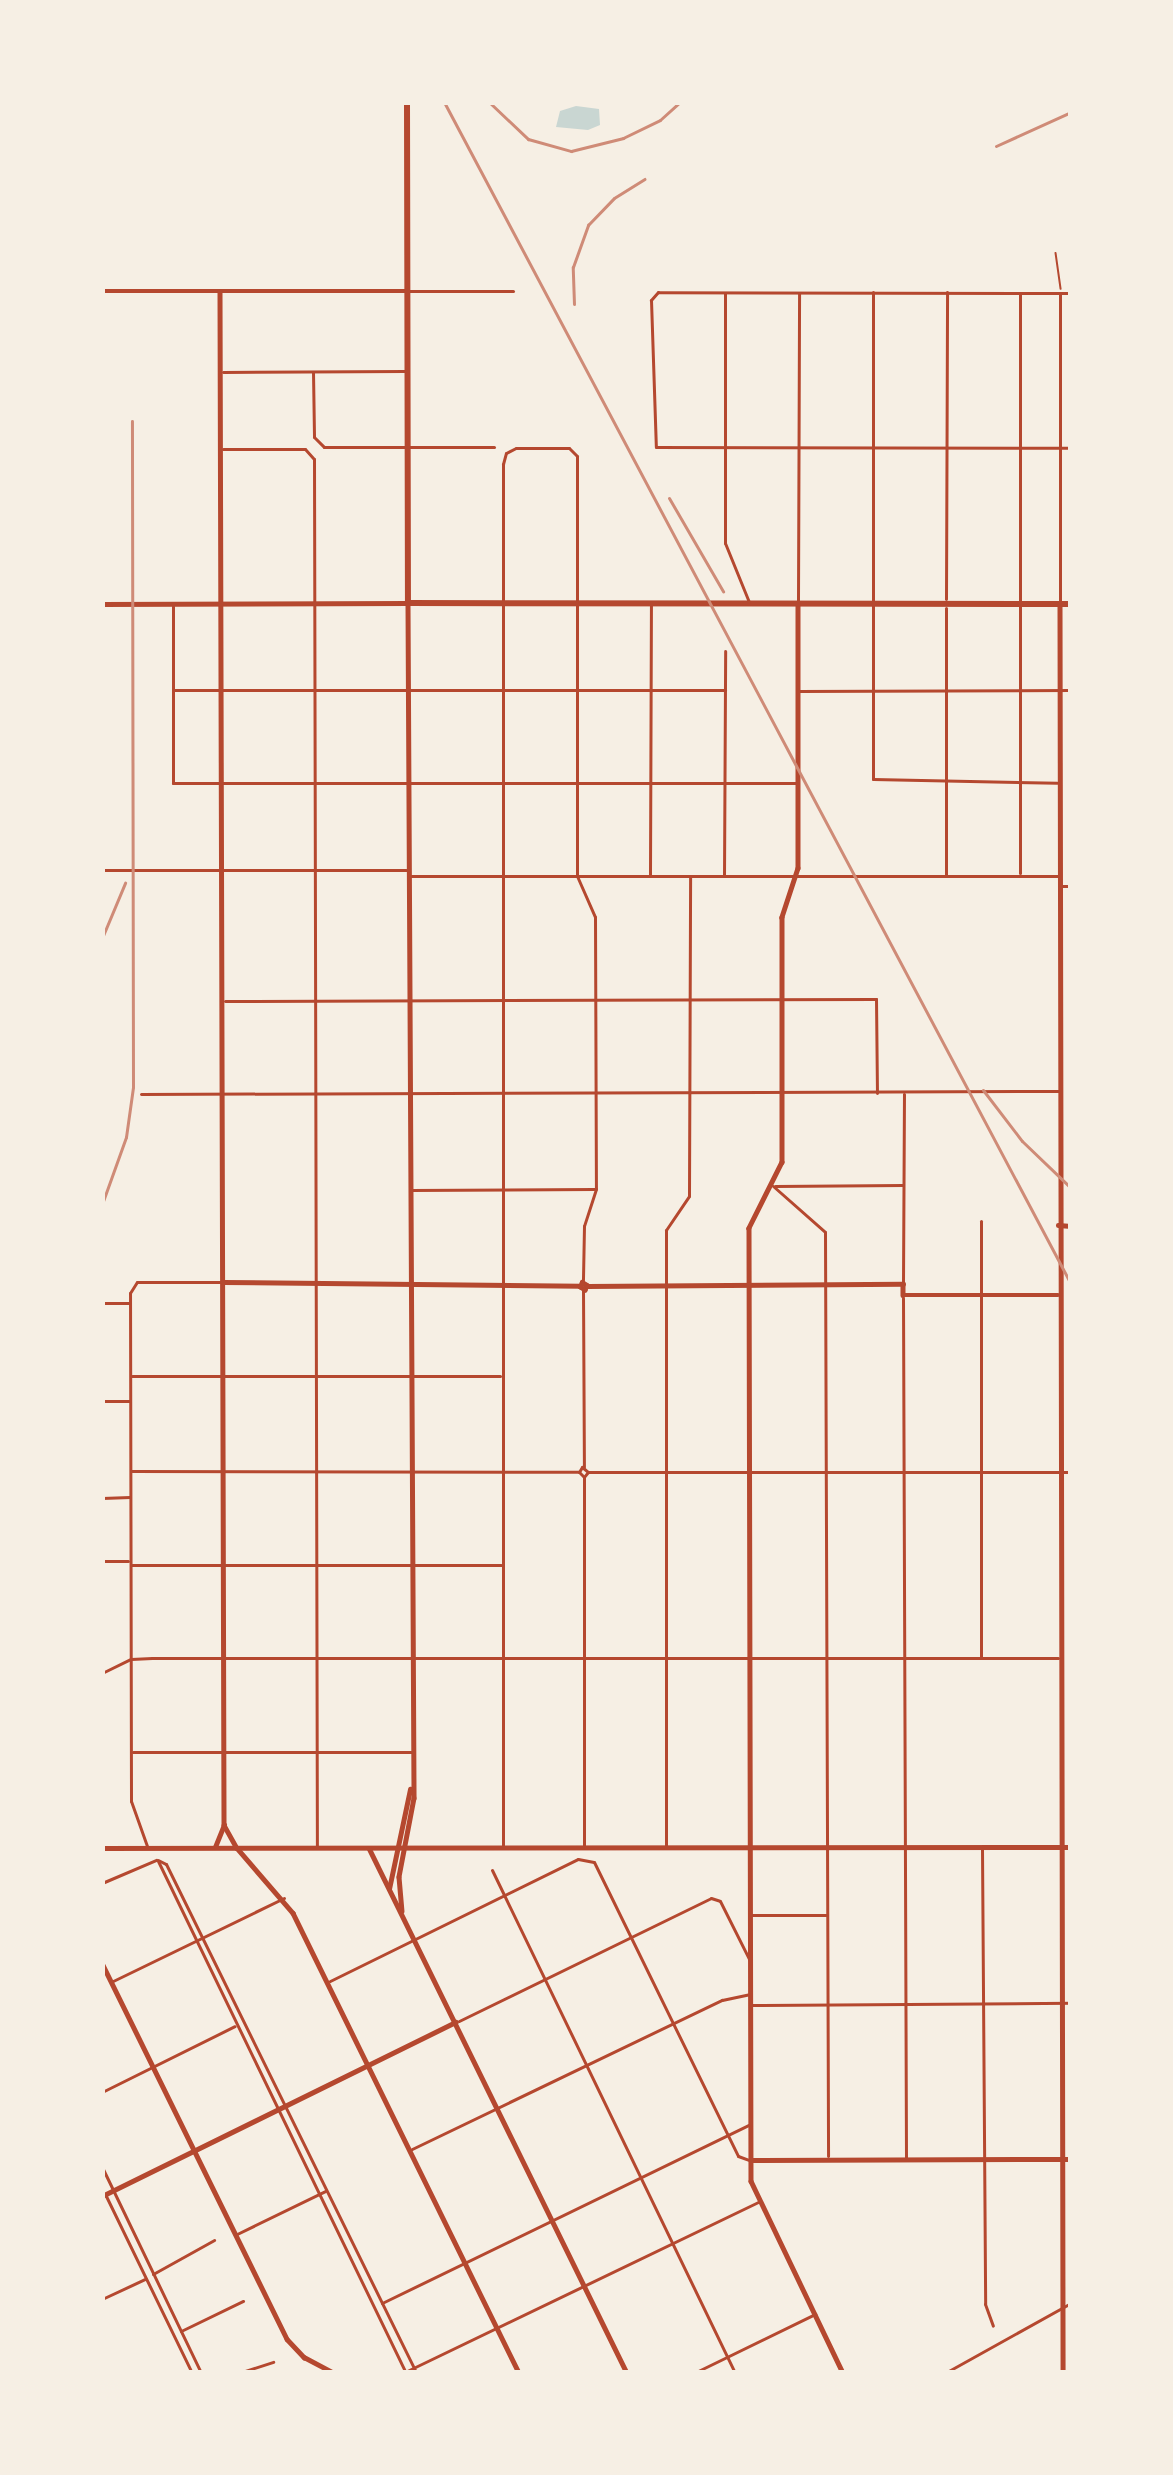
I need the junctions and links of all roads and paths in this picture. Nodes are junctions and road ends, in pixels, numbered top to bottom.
1 (406, 102) edge
2 (1056, 254) dead end
3 (102, 291) edge
4 (220, 291) junction
5 (406, 291) junction
6 (513, 291) dead end
7 (725, 292) junction
8 (799, 292) junction
9 (873, 292) junction
10 (947, 292) junction
11 (1020, 292) junction
12 (1060, 292) junction
13 (1071, 292) edge
14 (406, 371) junction
15 (221, 372) junction
16 (313, 372) junction
17 (406, 448) junction
18 (494, 448) dead end
19 (725, 448) junction
20 (799, 448) junction
21 (946, 448) junction
22 (1020, 448) junction
23 (1059, 448) junction
24 (1071, 448) edge
25 (222, 449) junction
26 (873, 449) junction
27 (315, 603) junction
28 (408, 603) junction
29 (503, 603) junction
30 (578, 603) junction
31 (750, 603) junction
32 (946, 603) junction
33 (102, 604) edge
34 (173, 604) junction
35 (221, 604) junction
36 (651, 604) junction
37 (798, 604) junction
38 (873, 604) junction
39 (1020, 604) junction
40 (1060, 604) junction
41 (1071, 604) edge
42 (725, 651) dead end
43 (222, 689) junction
44 (315, 689) junction
45 (408, 689) junction
46 (503, 689) junction
47 (872, 689) junction
48 (946, 689) junction
49 (1019, 689) junction
50 (172, 690) junction
51 (577, 690) junction
52 (651, 690) junction
53 (724, 690) junction
54 (797, 691) junction
55 (1060, 691) junction
56 (1071, 691) edge
57 (316, 782) junction
58 (408, 782) junction
59 (1020, 782) junction
60 (222, 783) junction
61 (502, 783) junction
62 (725, 783) junction
63 (798, 783) junction
64 (946, 783) junction
65 (1059, 783) junction
66 (577, 784) junction
67 (651, 784) junction
68 (1059, 802) junction
69 (1071, 802) edge
70 (102, 870) edge
71 (223, 870) junction
72 (315, 870) junction
73 (409, 873) junction
74 (502, 876) junction
75 (577, 876) junction
76 (724, 876) junction
77 (795, 876) junction
78 (946, 876) junction
79 (1020, 876) junction
80 (1059, 876) junction
81 (650, 877) junction
82 (690, 877) junction
83 (1059, 886) junction
84 (1071, 886) edge
85 (1060, 971) junction
86 (1071, 971) edge
87 (782, 999) junction
88 (502, 1000) junction
89 (596, 1000) junction
90 (690, 1000) junction
91 (224, 1001) junction
92 (316, 1001) junction
93 (409, 1001) junction
94 (1060, 1056) junction
95 (1071, 1056) edge
96 (1060, 1091) junction
97 (877, 1093) junction
98 (904, 1093) junction
99 (140, 1094) dead end
100 (223, 1094) junction
101 (409, 1094) junction
102 (502, 1094) junction
103 (597, 1094) junction
104 (690, 1094) junction
105 (783, 1094) junction
106 (316, 1095) junction
107 (1060, 1141) junction
108 (1071, 1141) edge
109 (773, 1186) junction
110 (903, 1186) junction
111 (596, 1189) junction
112 (410, 1190) junction
113 (503, 1190) junction
114 (981, 1221) dead end
115 (1058, 1226) junction
116 (1071, 1226) edge
117 (223, 1282) junction
118 (316, 1282) junction
119 (410, 1282) junction
120 (503, 1284) junction
121 (903, 1284) junction
122 (583, 1286) junction
123 (666, 1286) junction
124 (748, 1286) junction
125 (826, 1286) junction
126 (903, 1295) junction
127 (980, 1295) junction
128 (1058, 1295) junction
129 (102, 1303) edge
130 (130, 1303) junction
131 (130, 1376) junction
132 (223, 1376) junction
133 (316, 1376) junction
134 (410, 1376) junction
135 (503, 1376) junction
136 (102, 1401) edge
137 (130, 1401) junction
138 (130, 1471) junction
139 (224, 1472) junction
140 (317, 1472) junction
141 (410, 1472) junction
142 (502, 1472) junction
143 (584, 1472) junction
144 (666, 1472) junction
145 (748, 1472) junction
146 (826, 1472) junction
147 (904, 1472) junction
148 (981, 1472) junction
149 (1058, 1472) junction
150 (1071, 1472) edge
151 (130, 1497) junction
152 (102, 1498) edge
153 (102, 1561) edge
154 (130, 1563) junction
155 (223, 1565) junction
156 (316, 1565) junction
157 (410, 1565) junction
158 (503, 1565) junction
159 (224, 1658) junction
160 (317, 1658) junction
161 (410, 1658) junction
162 (503, 1658) junction
163 (584, 1658) junction
164 (666, 1658) junction
165 (749, 1658) junction
166 (826, 1658) junction
167 (904, 1658) junction
168 (981, 1658) junction
169 (1060, 1658) junction
170 (130, 1659) junction
171 (102, 1673) edge
172 (131, 1752) junction
173 (224, 1752) junction
174 (317, 1752) junction
175 (411, 1752) junction
176 (410, 1789) junction
177 (224, 1825) junction
178 (503, 1847) junction
179 (666, 1847) junction
180 (749, 1847) junction
181 (827, 1847) junction
182 (904, 1847) junction
183 (982, 1847) junction
184 (1060, 1847) junction
185 (1071, 1847) edge
186 (102, 1848) edge
187 (147, 1848) junction
188 (213, 1848) junction
189 (237, 1848) junction
190 (317, 1848) junction
191 (369, 1848) junction
192 (396, 1848) junction
193 (405, 1848) junction
194 (584, 1848) junction
195 (158, 1860) junction
196 (492, 1870) dead end
197 (102, 1883) edge
198 (390, 1894) junction
199 (502, 1896) junction
200 (284, 1898) junction
201 (402, 1911) junction
202 (750, 1915) junction
203 (827, 1915) junction
204 (631, 1937) junction
205 (202, 1938) junction
206 (416, 1939) junction
207 (195, 1942) junction
208 (750, 1962) junction
209 (102, 1963) edge
210 (543, 1980) junction
211 (112, 1982) junction
212 (328, 1982) junction
213 (750, 1994) junction
214 (1061, 2003) junction
215 (1071, 2003) edge
216 (827, 2004) junction
217 (905, 2004) junction
218 (982, 2004) junction
219 (750, 2005) junction
220 (243, 2022) junction
221 (456, 2022) junction
222 (673, 2023) junction
223 (236, 2025) junction
224 (369, 2065) junction
225 (585, 2066) junction
226 (152, 2067) junction
227 (102, 2092) edge
228 (281, 2108) junction
229 (497, 2108) junction
230 (751, 2124) junction
231 (728, 2135) junction
232 (410, 2150) junction
233 (194, 2151) junction
234 (1060, 2159) junction
235 (1071, 2159) edge
236 (751, 2160) junction
237 (828, 2160) junction
238 (906, 2160) junction
239 (983, 2160) junction
240 (102, 2167) edge
241 (638, 2178) junction
242 (327, 2191) junction
243 (106, 2194) edge
244 (319, 2194) junction
245 (760, 2201) junction
246 (552, 2220) junction
247 (235, 2234) junction
248 (214, 2240) dead end
249 (671, 2244) junction
250 (465, 2262) junction
251 (150, 2276) junction
252 (585, 2287) junction
253 (102, 2300) edge
254 (242, 2301) dead end
255 (381, 2303) junction
256 (1071, 2303) edge
257 (375, 2306) junction
258 (1061, 2308) junction
259 (814, 2314) junction
260 (992, 2326) dead end
261 (497, 2329) junction
262 (180, 2331) junction
263 (174, 2335) junction
264 (727, 2356) junction
265 (273, 2362) dead end
266 (1062, 2370) edge
267 (405, 2372) edge
268 (414, 2372) edge
269 (949, 2372) edge
270 (192, 2373) edge
271 (201, 2373) edge
272 (238, 2373) edge
273 (334, 2373) edge
274 (519, 2373) edge
275 (627, 2373) edge
276 (694, 2373) edge
277 (735, 2373) edge
278 (843, 2373) edge

1 - 5 main road
2 - 12 lane
3 - 4 street
4 - 5 street
4 - 15 street
5 - 6 street
5 - 14 main road
7 - 8 street
7 - 19 street
7 - 19 street
8 - 9 street
8 - 20 street
9 - 10 street
9 - 26 street
10 - 11 street
10 - 21 street
11 - 12 street
11 - 22 street
12 - 13 street
12 - 23 street
14 - 16 street
14 - 17 main road
15 - 16 street
15 - 25 street
16 - 17 street
17 - 18 street
17 - 28 main road
19 - 20 street
19 - 31 street
20 - 26 street
20 - 37 street
21 - 22 street
21 - 26 street
21 - 32 street
22 - 23 street
22 - 39 street
23 - 24 street
23 - 40 street
25 - 27 street
25 - 35 street
26 - 38 street
27 - 28 street
27 - 35 street
27 - 44 street
28 - 29 main road
28 - 45 street
29 - 30 main road
29 - 30 street
29 - 46 street
30 - 36 main road
30 - 51 street
31 - 36 main road
31 - 37 main road
32 - 38 main road
32 - 39 main road
32 - 48 street
33 - 34 street
34 - 35 street
34 - 50 street
35 - 43 street
36 - 52 street
37 - 38 main road
37 - 54 street
38 - 47 street
39 - 40 main road
39 - 49 street
40 - 41 main road
40 - 55 street
42 - 53 street
43 - 44 street
43 - 50 street
43 - 60 street
44 - 45 street
44 - 57 street
45 - 46 street
45 - 58 street
46 - 51 street
46 - 61 street
47 - 48 street
47 - 54 street
47 - 64 street
48 - 49 street
48 - 64 street
49 - 55 street
49 - 59 street
50 - 60 street
51 - 52 street
51 - 66 street
52 - 53 street
52 - 67 street
53 - 62 street
54 - 63 street
55 - 56 street
55 - 65 street
57 - 58 street
57 - 60 street
57 - 72 street
58 - 61 street
58 - 73 street
59 - 64 street
59 - 65 street
59 - 79 street
60 - 71 street
61 - 66 street
61 - 74 street
62 - 63 street
62 - 67 street
62 - 76 street
63 - 77 street
64 - 78 street
65 - 68 street
66 - 67 street
66 - 75 street
67 - 81 street
68 - 69 street
68 - 80 street
70 - 71 street
71 - 72 street
71 - 91 street
72 - 73 street
72 - 92 street
73 - 74 street
73 - 93 street
74 - 75 street
74 - 88 street
75 - 81 street
75 - 89 street
76 - 77 street
76 - 82 street
77 - 78 street
77 - 87 street
78 - 79 street
79 - 80 street
80 - 83 street
81 - 82 street
82 - 90 street
83 - 84 street
83 - 85 street
85 - 86 street
85 - 94 street
87 - 90 street
87 - 97 street
87 - 105 street
88 - 89 street
88 - 93 street
88 - 102 street
89 - 90 street
89 - 103 street
90 - 104 street
91 - 92 street
91 - 100 street
92 - 93 street
92 - 106 street
93 - 101 street
94 - 95 street
94 - 96 street
96 - 98 street
96 - 107 street
97 - 98 street
97 - 105 street
98 - 110 street
99 - 100 street
100 - 106 street
100 - 117 street
101 - 102 street
101 - 106 street
101 - 112 street
102 - 103 street
102 - 113 street
103 - 104 street
103 - 111 street
104 - 105 street
104 - 123 street
105 - 109 street
106 - 118 street
107 - 108 street
107 - 115 street
109 - 110 street
109 - 124 street
109 - 125 street
110 - 121 street
111 - 113 street
111 - 122 street
112 - 113 street
112 - 119 street
113 - 120 street
114 - 127 street
115 - 116 street
115 - 128 street
117 - 118 street
117 - 130 street
117 - 132 street
118 - 119 street
118 - 133 street
119 - 120 street
119 - 134 street
120 - 122 street
120 - 135 street
121 - 125 street
121 - 126 street
122 - 123 street
122 - 143 street
123 - 124 street
123 - 144 street
124 - 125 street
124 - 145 street
125 - 146 street
126 - 127 street
126 - 147 street
127 - 128 street
127 - 148 street
128 - 149 street
129 - 130 street
130 - 131 street
131 - 132 street
131 - 137 street
132 - 133 street
132 - 139 street
133 - 134 street
133 - 140 street
134 - 135 street
134 - 141 street
135 - 142 street
136 - 137 street
137 - 138 street
138 - 139 street
138 - 151 street
139 - 140 street
139 - 155 street
140 - 141 street
140 - 156 street
141 - 142 street
141 - 157 street
142 - 143 street
142 - 158 street
143 - 144 street
143 - 163 street
144 - 145 street
144 - 164 street
145 - 146 street
145 - 165 street
146 - 147 street
146 - 166 street
147 - 148 street
147 - 167 street
148 - 149 street
148 - 168 street
149 - 150 street
149 - 169 street
151 - 152 street
151 - 154 street
153 - 154 street
154 - 155 street
154 - 170 street
155 - 156 street
155 - 159 street
156 - 157 street
156 - 160 street
157 - 158 street
157 - 161 street
158 - 162 street
159 - 160 street
159 - 170 street
159 - 173 street
160 - 161 street
160 - 174 street
161 - 162 street
161 - 175 street
162 - 163 street
162 - 178 street
163 - 164 street
163 - 194 street
164 - 165 street
164 - 179 street
165 - 166 street
165 - 180 street
166 - 167 street
166 - 181 street
167 - 168 street
167 - 182 street
168 - 169 street
169 - 184 street
170 - 171 street
170 - 172 street
172 - 173 street
172 - 187 street
173 - 174 street
173 - 177 street
174 - 175 street
174 - 190 street
175 - 176 street
176 - 192 street
176 - 193 street
177 - 188 street
177 - 189 street
178 - 193 street
178 - 194 street
179 - 180 street
179 - 194 street
180 - 181 street
180 - 202 street
181 - 182 street
181 - 203 street
182 - 183 street
182 - 217 street
183 - 184 street
183 - 218 street
184 - 185 street
184 - 214 street
186 - 187 street
187 - 188 street
188 - 189 street
189 - 190 street
189 - 200 street
190 - 191 street
191 - 192 street
191 - 198 street
192 - 193 street
192 - 198 street
193 - 201 street
195 - 197 street
195 - 205 street
195 - 207 street
196 - 199 street
198 - 201 street
199 - 204 street
199 - 206 street
199 - 210 street
200 - 205 street
200 - 212 street
201 - 206 street
202 - 203 street
202 - 208 street
203 - 216 street
204 - 208 street
204 - 210 street
204 - 222 street
205 - 207 street
205 - 220 street
206 - 212 street
206 - 221 street
207 - 211 street
207 - 223 street
208 - 213 street
209 - 211 street
210 - 221 street
210 - 225 street
211 - 226 street
212 - 224 street
213 - 219 street
213 - 222 street
214 - 215 street
214 - 218 street
214 - 234 street
216 - 217 street
216 - 219 street
216 - 237 street
217 - 218 street
217 - 238 street
218 - 239 street
219 - 230 street
220 - 223 street
220 - 228 street
221 - 224 street
221 - 229 street
222 - 225 street
222 - 231 street
223 - 226 street
223 - 228 street
224 - 228 street
224 - 232 street
225 - 229 street
225 - 241 street
226 - 227 street
226 - 233 street
228 - 233 street
228 - 242 street
228 - 244 street
229 - 232 street
229 - 246 street
230 - 231 street
230 - 236 street
231 - 236 street
231 - 241 street
232 - 250 street
233 - 243 street
233 - 247 street
234 - 235 street
234 - 239 street
234 - 258 street
236 - 237 street
236 - 245 street
237 - 238 street
238 - 239 street
239 - 260 street
240 - 243 street
241 - 246 street
241 - 249 street
242 - 244 street
242 - 255 street
243 - 251 street
244 - 247 street
244 - 257 street
245 - 249 street
245 - 259 street
246 - 250 street
246 - 252 street
247 - 273 street
248 - 251 street
249 - 252 street
249 - 264 street
250 - 255 street
250 - 261 street
251 - 253 street
251 - 262 street
251 - 263 street
252 - 261 street
252 - 275 street
254 - 262 street
255 - 257 street
255 - 268 street
256 - 258 street
257 - 267 street
258 - 266 street
258 - 269 street
259 - 264 street
259 - 278 street
261 - 268 street
261 - 274 street
262 - 263 street
262 - 271 street
263 - 270 street
264 - 276 street
264 - 277 street
265 - 272 street
267 - 268 street

